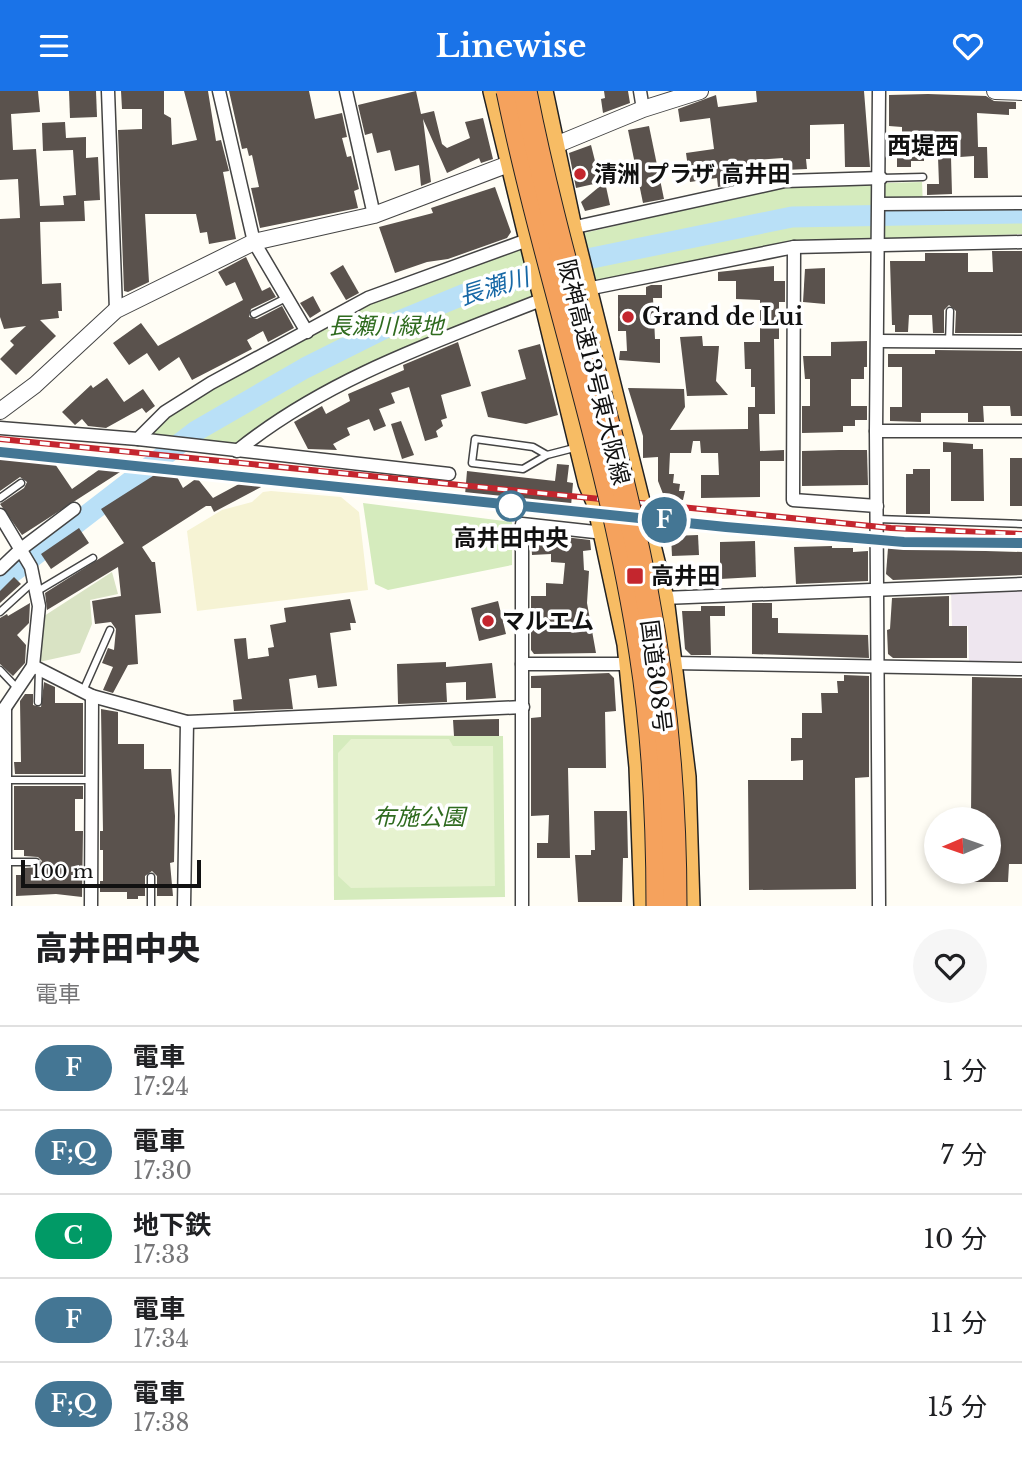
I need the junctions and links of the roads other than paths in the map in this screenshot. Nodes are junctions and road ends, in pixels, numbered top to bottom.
1 (108, 91) edge
2 (219, 91) edge
3 (346, 91) edge
4 (494, 91) edge
5 (508, 91) edge
6 (525, 91) edge
7 (542, 91) edge
8 (640, 91) edge
9 (700, 91) edge
10 (879, 91) edge
11 (995, 91) edge
12 (1022, 92) edge
13 (643, 109) junction
14 (552, 146) junction
15 (510, 164) junction
16 (923, 177) dead end
17 (881, 178) junction
18 (1022, 203) edge
19 (880, 210) junction
20 (374, 215) junction
21 (571, 228) junction
22 (530, 239) junction
23 (254, 242) junction
24 (1022, 242) edge
25 (880, 246) junction
26 (794, 247) junction
27 (587, 289) junction
28 (286, 298) junction
29 (547, 298) junction
30 (116, 310) junction
31 (950, 311) dead end
32 (254, 314) dead end
33 (307, 332) junction
34 (879, 341) junction
35 (950, 341) junction
36 (1022, 342) edge
37 (0, 411) edge
38 (0, 428) edge
39 (876, 431) junction
40 (1022, 432) edge
41 (623, 433) junction
42 (138, 439) junction
43 (581, 446) junction
44 (237, 451) junction
45 (547, 455) junction
46 (449, 474) dead end
47 (21, 483) dead end
48 (0, 498) edge
49 (74, 509) dead end
50 (877, 513) junction
51 (0, 515) edge
52 (1022, 524) edge
53 (604, 533) junction
54 (21, 549) junction
55 (93, 558) dead end
56 (0, 569) edge
57 (33, 580) junction
58 (1022, 584) edge
59 (878, 590) junction
60 (663, 598) junction
61 (0, 613) edge
62 (110, 630) dead end
63 (672, 663) junction
64 (522, 664) junction
65 (630, 664) junction
66 (36, 667) junction
67 (879, 667) junction
68 (1022, 669) edge
69 (0, 670) edge
70 (18, 689) junction
71 (88, 693) junction
72 (38, 702) dead end
73 (523, 707) junction
74 (3, 711) edge
75 (187, 722) junction
76 (5, 780) junction
77 (92, 780) junction
78 (5, 862) junction
79 (36, 862) dead end
80 (151, 877) dead end
81 (5, 906) edge
82 (91, 906) edge
83 (151, 906) edge
84 (184, 906) edge
85 (522, 906) edge
86 (645, 906) edge
87 (658, 906) edge
88 (675, 906) edge
89 (689, 906) edge
90 (879, 906) edge

1 - 30 street
2 - 23 street
3 - 20 street
4 - 15 highway, 国道308号
5 - 87 highway, 阪神高速13号東大阪線, bridge
6 - 88 highway, 阪神高速13号東大阪線, bridge
7 - 14 highway, 国道308号
8 - 13 street
9 - 13 street
10 - 17 street
11 - 12 street
13 - 14 street
14 - 15 street
14 - 21 highway, 国道308号
15 - 20 street
15 - 22 highway, 国道308号
16 - 17 lane
17 - 19 street
17 - 21 street
18 - 19 street
19 - 25 street
20 - 23 street
21 - 27 highway, 国道308号
22 - 29 highway, 国道308号
22 - 33 street
23 - 28 street
23 - 30 street
24 - 25 street
25 - 26 street
25 - 34 street
26 - 27 street
26 - 50 street
27 - 41 highway, 国道308号
28 - 32 lane
28 - 33 street
29 - 43 highway, 国道308号
29 - 44 street
30 - 37 street
31 - 35 lane
33 - 42 street
34 - 35 street
34 - 39 street
35 - 36 street
38 - 42 street
39 - 40 street
39 - 50 street
41 - 43 lane
41 - 60 highway, 国道308号
42 - 44 street
43 - 45 lane
43 - 53 highway, 国道308号
44 - 46 street
45 - 45 lane
47 - 48 lane
49 - 54 street
50 - 52 lane
50 - 59 street
51 - 54 street
53 - 64 street
53 - 65 highway, 国道308号
54 - 56 street
54 - 57 street
55 - 57 lane
57 - 61 lane
57 - 66 street
58 - 59 street
59 - 60 street
59 - 67 street
60 - 63 highway, 国道308号
62 - 71 lane
63 - 67 street
63 - 89 highway, 国道308号
64 - 65 street
64 - 73 street
65 - 86 highway, 国道308号
66 - 70 street
66 - 71 street
66 - 72 lane
67 - 68 street
67 - 90 street
69 - 70 lane
70 - 74 street
71 - 75 street
71 - 77 street
73 - 75 street
73 - 85 street
74 - 76 street
75 - 84 street
76 - 77 lane
76 - 78 street
77 - 82 street
78 - 79 lane
78 - 81 street
80 - 83 lane

